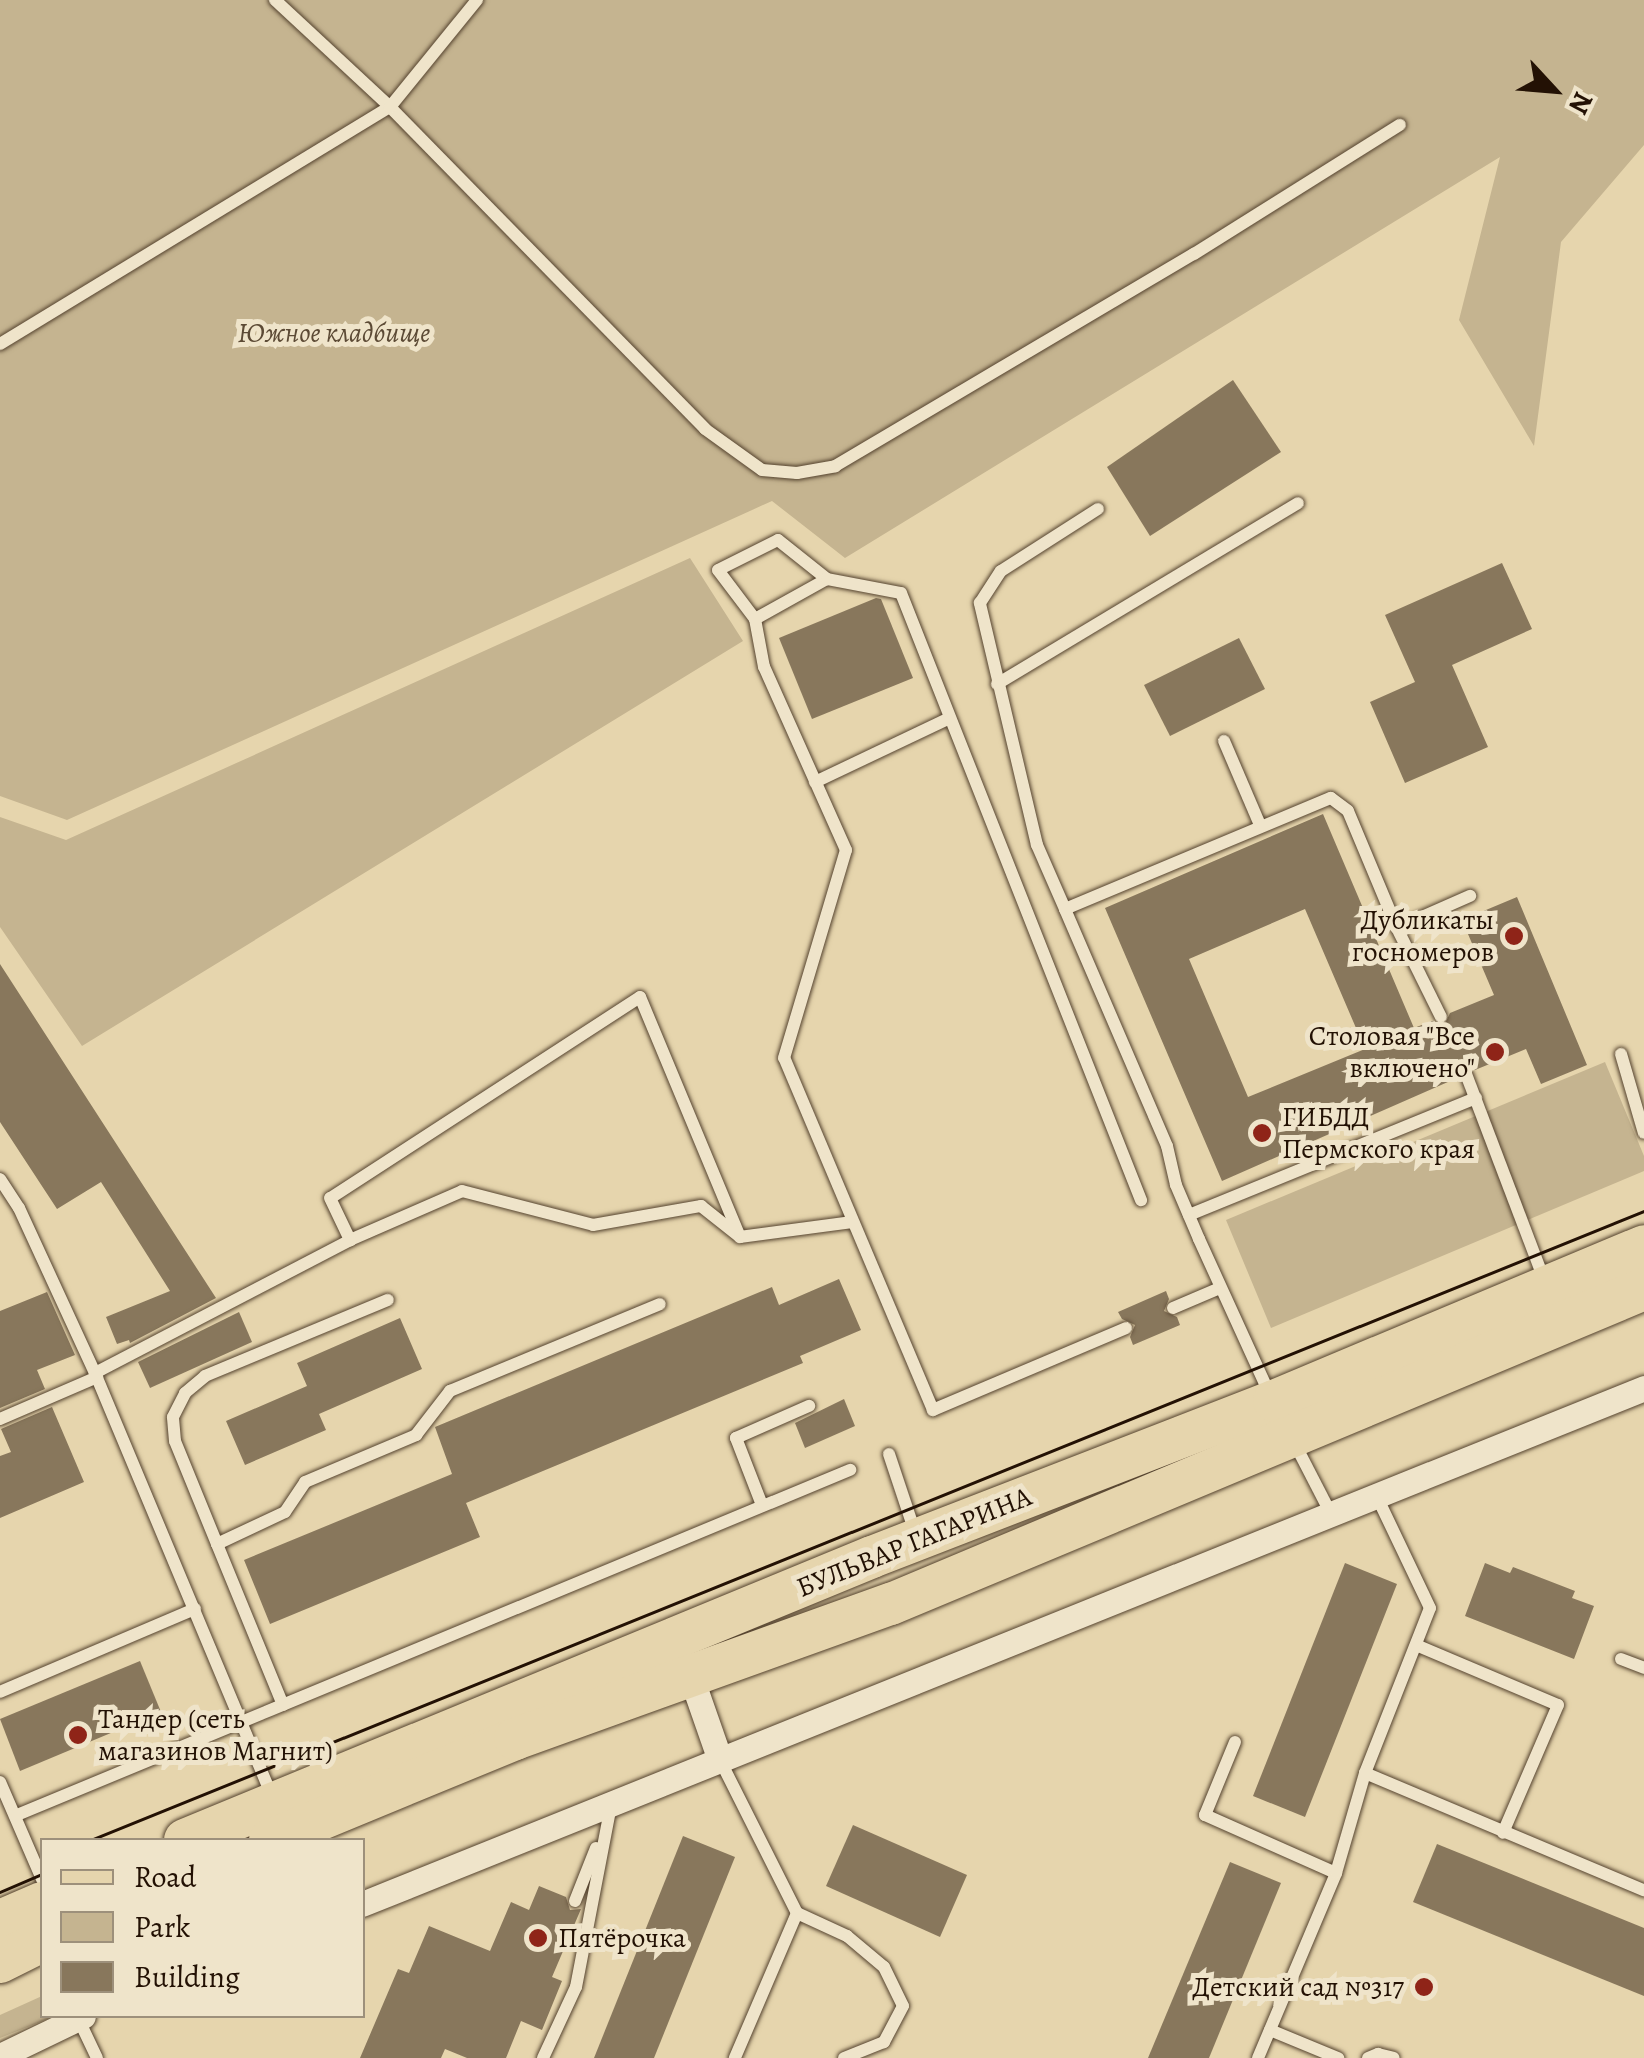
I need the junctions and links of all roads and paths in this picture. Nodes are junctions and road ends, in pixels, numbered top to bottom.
1 (275, 0) edge
2 (477, 0) edge
3 (390, 108) junction
4 (1400, 125) dead end
5 (0, 344) edge
6 (1298, 503) dead end
7 (1098, 509) dead end
8 (827, 580) junction
9 (754, 619) junction
10 (998, 684) junction
11 (950, 718) junction
12 (1224, 740) dead end
13 (815, 782) junction
14 (1260, 824) junction
15 (1470, 896) dead end
16 (1065, 909) junction
17 (1397, 928) junction
18 (1441, 1017) dead end
19 (1621, 1054) dead end
20 (1466, 1074) dead end
21 (1476, 1098) junction
22 (1643, 1129) edge
23 (0, 1180) edge
24 (1141, 1200) dead end
25 (1189, 1215) junction
26 (852, 1222) junction
27 (740, 1237) junction
28 (350, 1240) junction
29 (1644, 1246) edge
30 (1220, 1288) junction
31 (1644, 1289) edge
32 (388, 1300) dead end
33 (660, 1304) dead end
34 (1554, 1307) junction
35 (1173, 1308) dead end
36 (1126, 1328) dead end
37 (96, 1375) junction
38 (1644, 1388) edge
39 (809, 1406) dead end
40 (0, 1419) edge
41 (1283, 1420) junction
42 (889, 1454) dead end
43 (850, 1470) dead end
44 (1376, 1495) junction
45 (762, 1505) junction
46 (1330, 1512) junction
47 (918, 1539) junction
48 (217, 1544) junction
49 (195, 1610) junction
50 (1416, 1645) junction
51 (1622, 1659) dead end
52 (1644, 1668) edge
53 (690, 1674) junction
54 (0, 1692) edge
55 (283, 1704) junction
56 (242, 1722) junction
57 (1235, 1742) dead end
58 (720, 1760) junction
59 (1365, 1773) junction
60 (0, 1782) edge
61 (610, 1811) junction
62 (17, 1815) junction
63 (274, 1826) edge
64 (1503, 1833) junction
65 (198, 1838) edge
66 (1336, 1873) junction
67 (40, 1874) edge
68 (1644, 1890) edge
69 (575, 1901) dead end
70 (365, 1903) edge
71 (40, 1905) edge
72 (797, 1913) junction
73 (0, 1921) edge
74 (40, 1942) edge
75 (0, 1962) edge
76 (77, 2018) edge
77 (82, 2018) edge
78 (1270, 2030) junction
79 (0, 2056) edge
80 (96, 2058) edge
81 (542, 2058) edge
82 (736, 2058) edge
83 (844, 2058) edge
84 (1258, 2058) edge
85 (1338, 2058) edge
86 (1368, 2058) edge
87 (1394, 2058) edge

1 - 3 lane
2 - 3 lane
3 - 4 lane
3 - 5 lane
6 - 10 lane
7 - 10 lane
8 - 9 lane
8 - 9 lane
8 - 11 lane
9 - 13 lane
10 - 16 lane
11 - 13 lane
11 - 24 lane
12 - 14 lane
13 - 26 lane
14 - 16 lane
14 - 17 lane
15 - 17 lane
16 - 25 lane
17 - 18 lane
19 - 22 lane
20 - 21 lane
21 - 25 lane
21 - 34 lane
23 - 37 lane
25 - 30 lane
26 - 27 lane
26 - 36 lane
27 - 28 lane
27 - 28 lane
28 - 37 lane
29 - 34 main road, БУЛЬВАР ГАГАРИНА
30 - 35 lane
30 - 41 lane
31 - 34 main road, БУЛЬВАР ГАГАРИНА
32 - 48 lane
33 - 48 lane
34 - 41 main road, БУЛЬВАР ГАГАРИНА
37 - 40 lane
37 - 49 lane
38 - 44 street
39 - 45 lane
41 - 46 lane
41 - 47 main road, БУЛЬВАР ГАГАРИНА
41 - 53 main road, БУЛЬВАР ГАГАРИНА
42 - 47 lane
43 - 45 lane
44 - 46 street
44 - 50 lane
45 - 55 lane
46 - 58 street
47 - 63 main road, БУЛЬВАР ГАГАРИНА
48 - 55 lane
49 - 54 lane
49 - 56 lane
50 - 59 lane
50 - 64 lane
51 - 52 lane
53 - 58 street
53 - 63 main road, БУЛЬВАР ГАГАРИНА
55 - 56 lane
56 - 62 lane
56 - 63 lane
57 - 66 lane
58 - 61 street
58 - 72 lane
59 - 64 lane
59 - 66 lane
60 - 62 lane
61 - 69 lane
61 - 70 street
61 - 81 lane
62 - 67 lane
63 - 65 main road, БУЛЬВАР ГАГАРИНА
64 - 68 lane
66 - 78 lane
71 - 73 main road
72 - 82 lane
72 - 83 lane
74 - 75 main road
76 - 79 street
77 - 80 lane
78 - 84 lane
78 - 85 lane
86 - 87 lane

